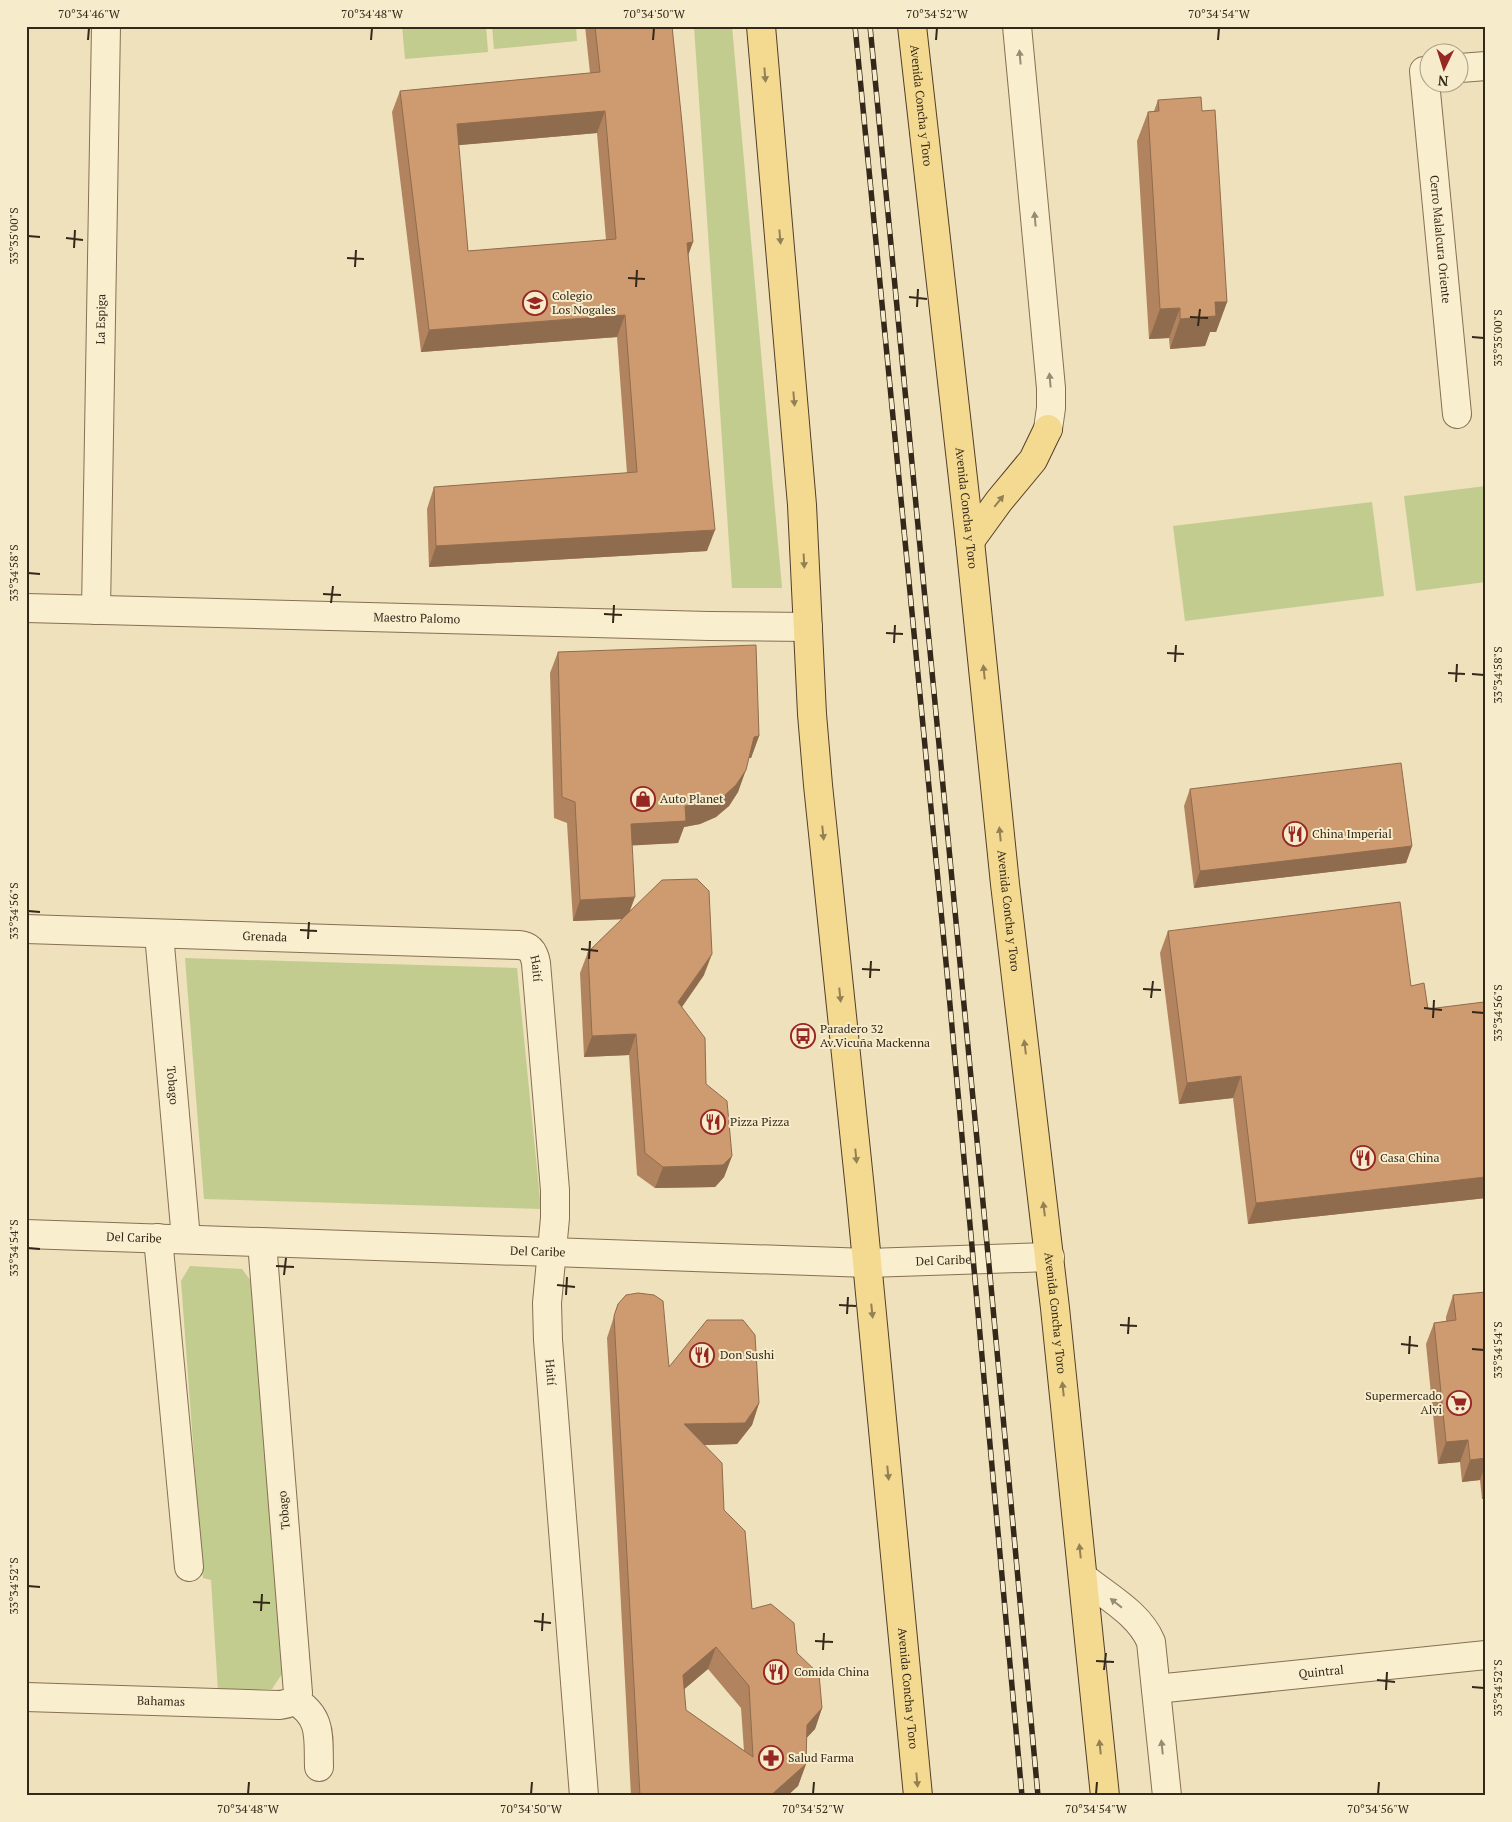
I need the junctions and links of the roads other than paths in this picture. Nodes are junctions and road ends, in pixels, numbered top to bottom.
1 (106, 26) edge
2 (761, 26) edge
3 (912, 26) edge
4 (1017, 26) edge
5 (1023, 26) edge
6 (1486, 66) edge
7 (1470, 67) edge
8 (1426, 92) edge
9 (1457, 414) dead end
10 (1048, 429) joint
11 (970, 541) junction
12 (26, 608) edge
13 (96, 610) junction
14 (808, 627) junction
15 (26, 930) edge
16 (159, 934) junction
17 (531, 950) joint
18 (26, 1234) edge
19 (158, 1238) junction
20 (186, 1239) junction
21 (262, 1242) junction
22 (552, 1251) junction
23 (1050, 1257) junction
24 (868, 1262) junction
25 (189, 1567) dead end
26 (1083, 1577) junction
27 (1486, 1655) edge
28 (1156, 1689) junction
29 (26, 1696) edge
30 (294, 1700) junction
31 (319, 1767) dead end
32 (584, 1796) edge
33 (918, 1796) edge
34 (1105, 1796) edge
35 (1167, 1796) edge

1 - 13 street, La Espiga
2 -> 14 main road, Avenida Concha y Toro
3 - 11 main road, Avenida Concha y Toro
4 - 5 street
10 -> 4 street
6 - 7 street
8 - 9 street, Cerro Malalcura Oriente
11 -> 10 main road
23 -> 11 main road, Avenida Concha y Toro
12 - 13 street, Maestro Palomo
13 - 14 street, Maestro Palomo
14 -> 24 main road, Avenida Concha y Toro
15 - 16 street, Grenada
16 - 17 street, Grenada
16 - 20 street, Tobago
17 - 22 street, Haití
18 - 19 street, Del Caribe
19 - 20 street, Del Caribe
19 - 25 street
20 - 21 street, Del Caribe
21 - 22 street, Del Caribe
21 - 30 street, Tobago
22 - 24 street, Del Caribe
22 - 32 street, Haití
23 - 24 street, Del Caribe
26 -> 23 main road, Avenida Concha y Toro
24 -> 33 main road, Avenida Concha y Toro
28 -> 26 street
34 -> 26 main road, Avenida Concha y Toro
27 - 28 street, Quintral
35 -> 28 street
29 - 30 street, Bahamas
30 - 31 street

